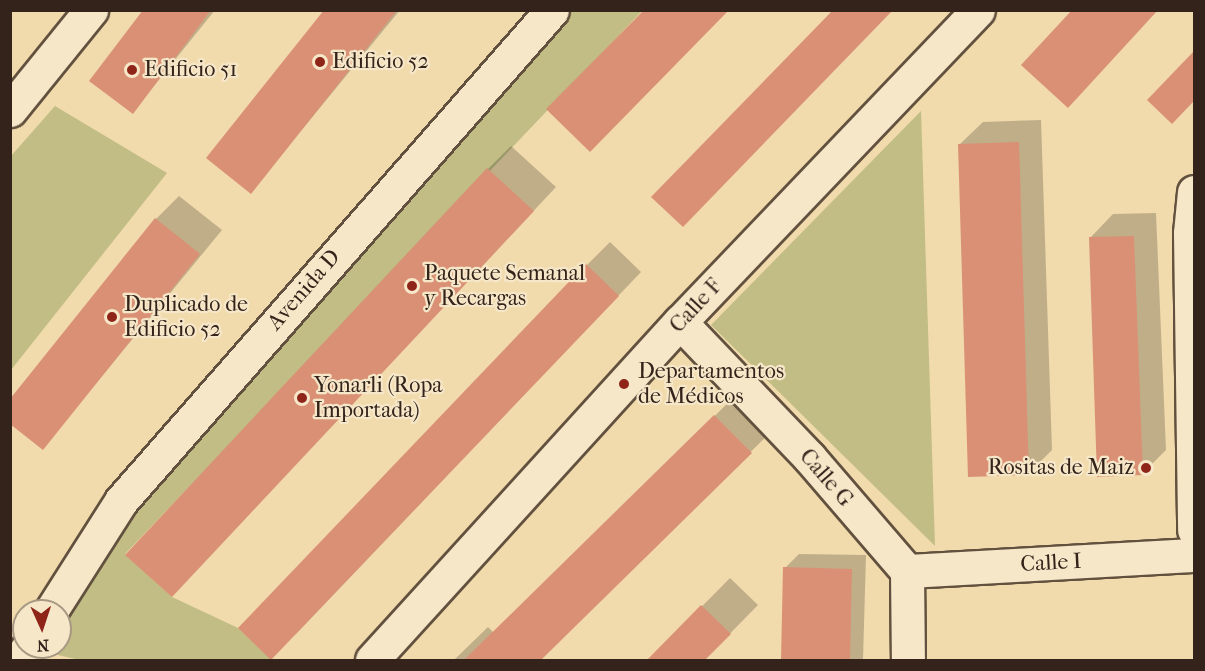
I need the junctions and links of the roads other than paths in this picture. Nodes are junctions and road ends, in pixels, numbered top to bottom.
1 (91, 10) edge
2 (552, 10) edge
3 (978, 10) edge
4 (10, 110) edge
5 (1194, 192) edge
6 (680, 322) junction
7 (1194, 530) edge
8 (1194, 555) edge
9 (907, 571) junction
10 (59, 599) edge
11 (372, 660) edge
12 (908, 660) edge

1 - 4 street
2 - 10 street, Avenida D
3 - 6 street, Calle F
5 - 7 street
6 - 9 street, Calle G
6 - 11 street, Calle F
8 - 9 street, Calle I
9 - 12 street

